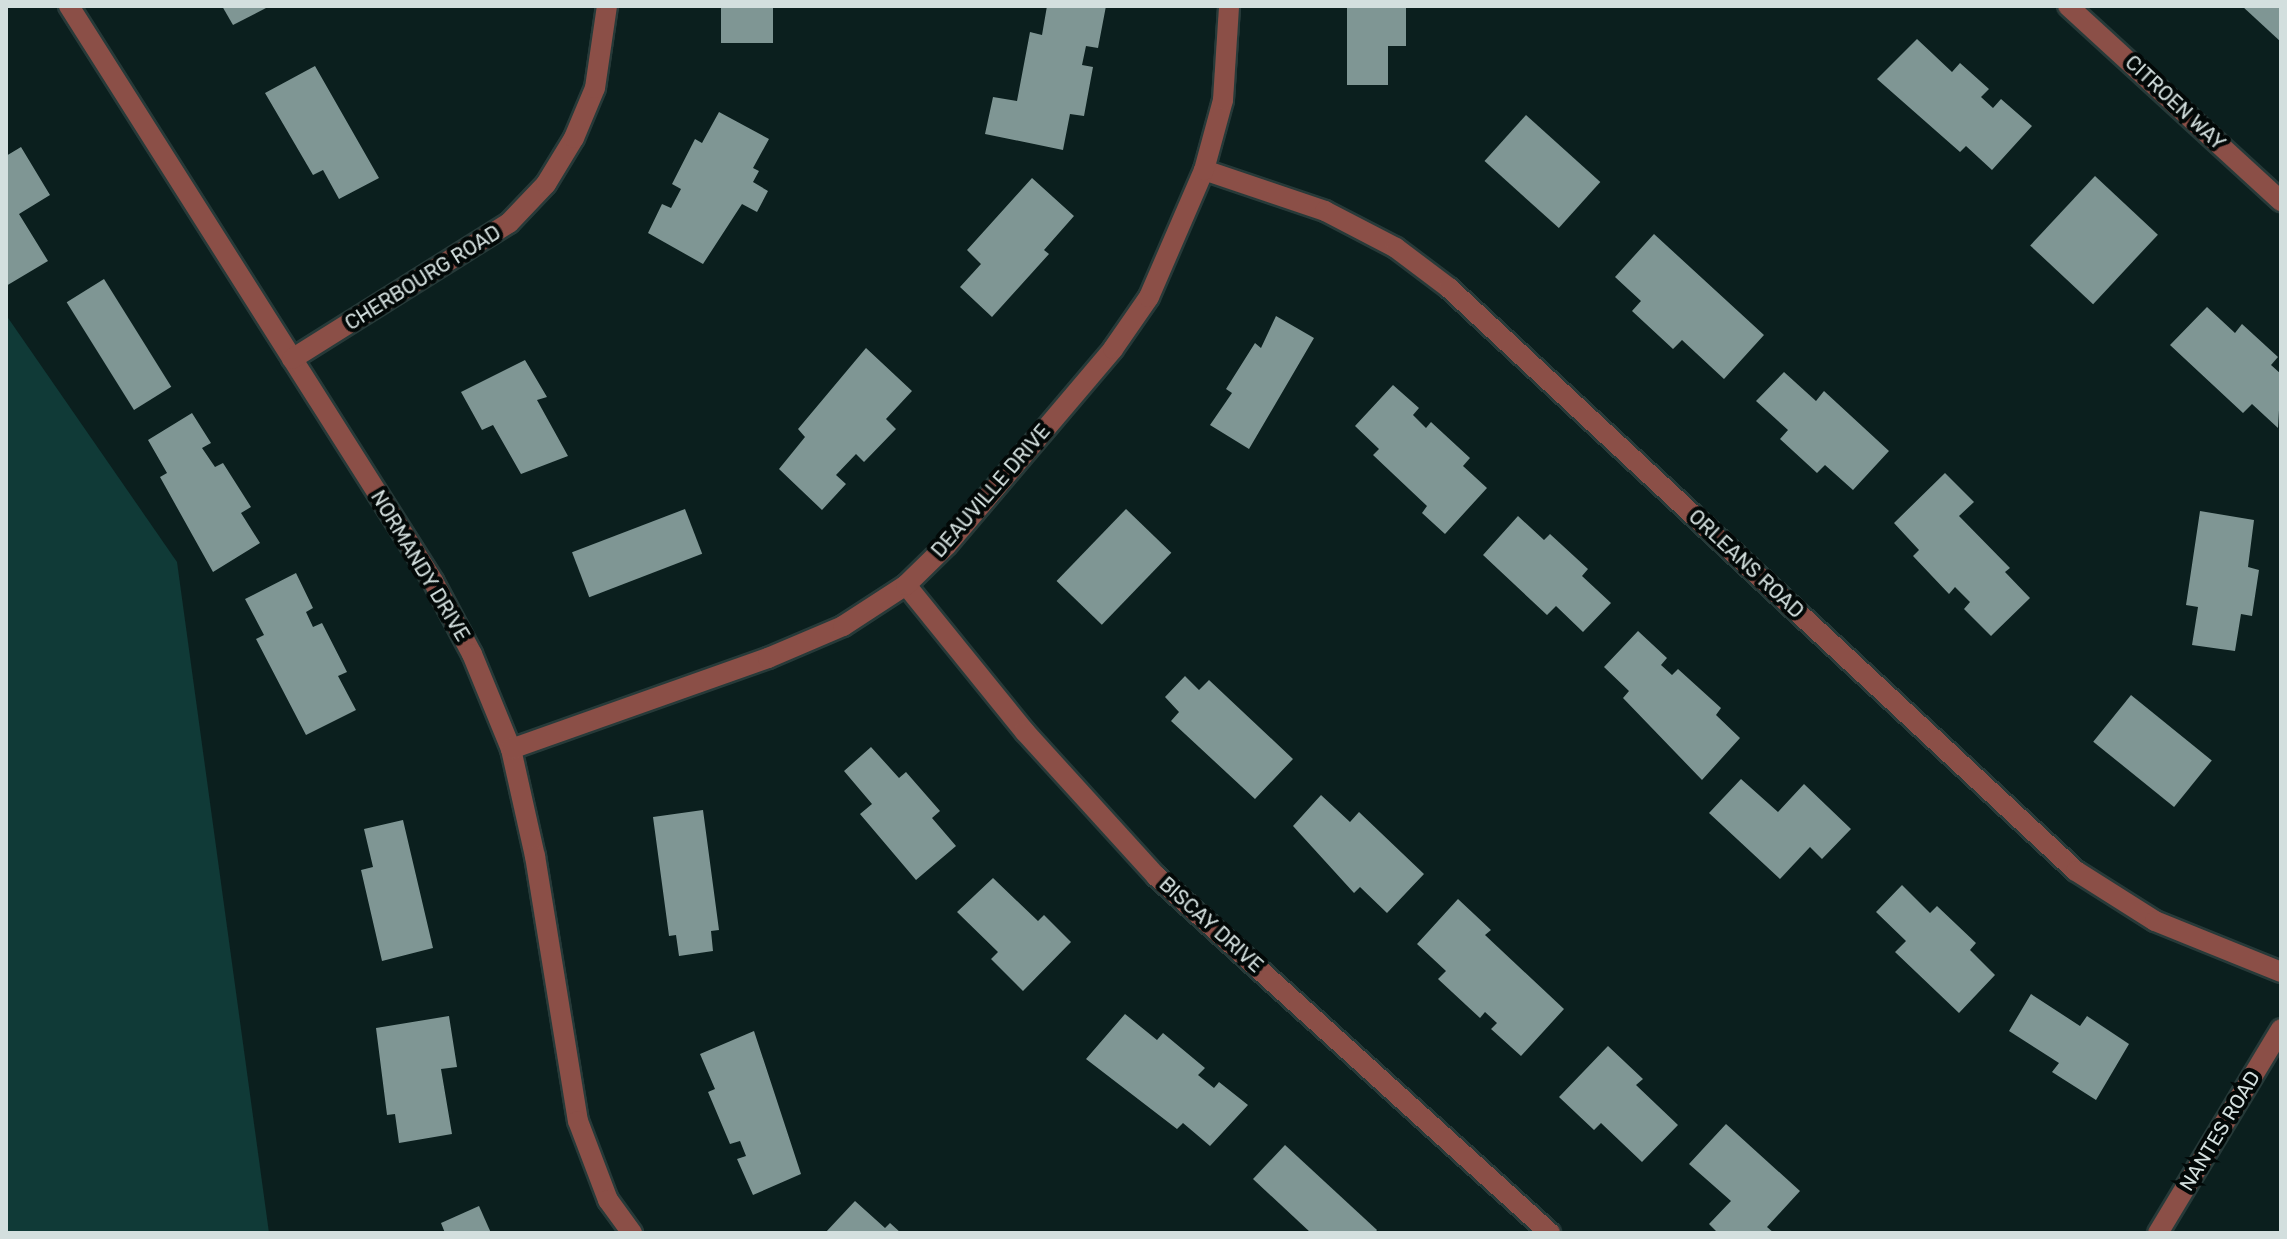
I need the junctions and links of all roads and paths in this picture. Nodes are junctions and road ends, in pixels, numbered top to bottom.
1 (69, 6) edge
2 (607, 6) edge
3 (1229, 6) edge
4 (2068, 6) edge
5 (1204, 170) junction
6 (2281, 201) edge
7 (292, 359) junction
8 (906, 585) junction
9 (511, 749) junction
10 (2281, 972) edge
11 (2281, 1029) edge
12 (632, 1233) edge
13 (1550, 1233) edge
14 (2158, 1233) edge

1 - 7 street, NORMANDY DRIVE
2 - 7 street, CHERBOURG ROAD
3 - 5 street, DEAUVILLE DRIVE
4 - 6 street, CITROEN WAY
5 - 8 street, DEAUVILLE DRIVE
5 - 10 street, ORLEANS ROAD
7 - 9 street, NORMANDY DRIVE
8 - 9 street, DEAUVILLE DRIVE
8 - 13 street, BISCAY DRIVE
9 - 12 street, NORMANDY DRIVE
11 - 14 street, NANTES ROAD

